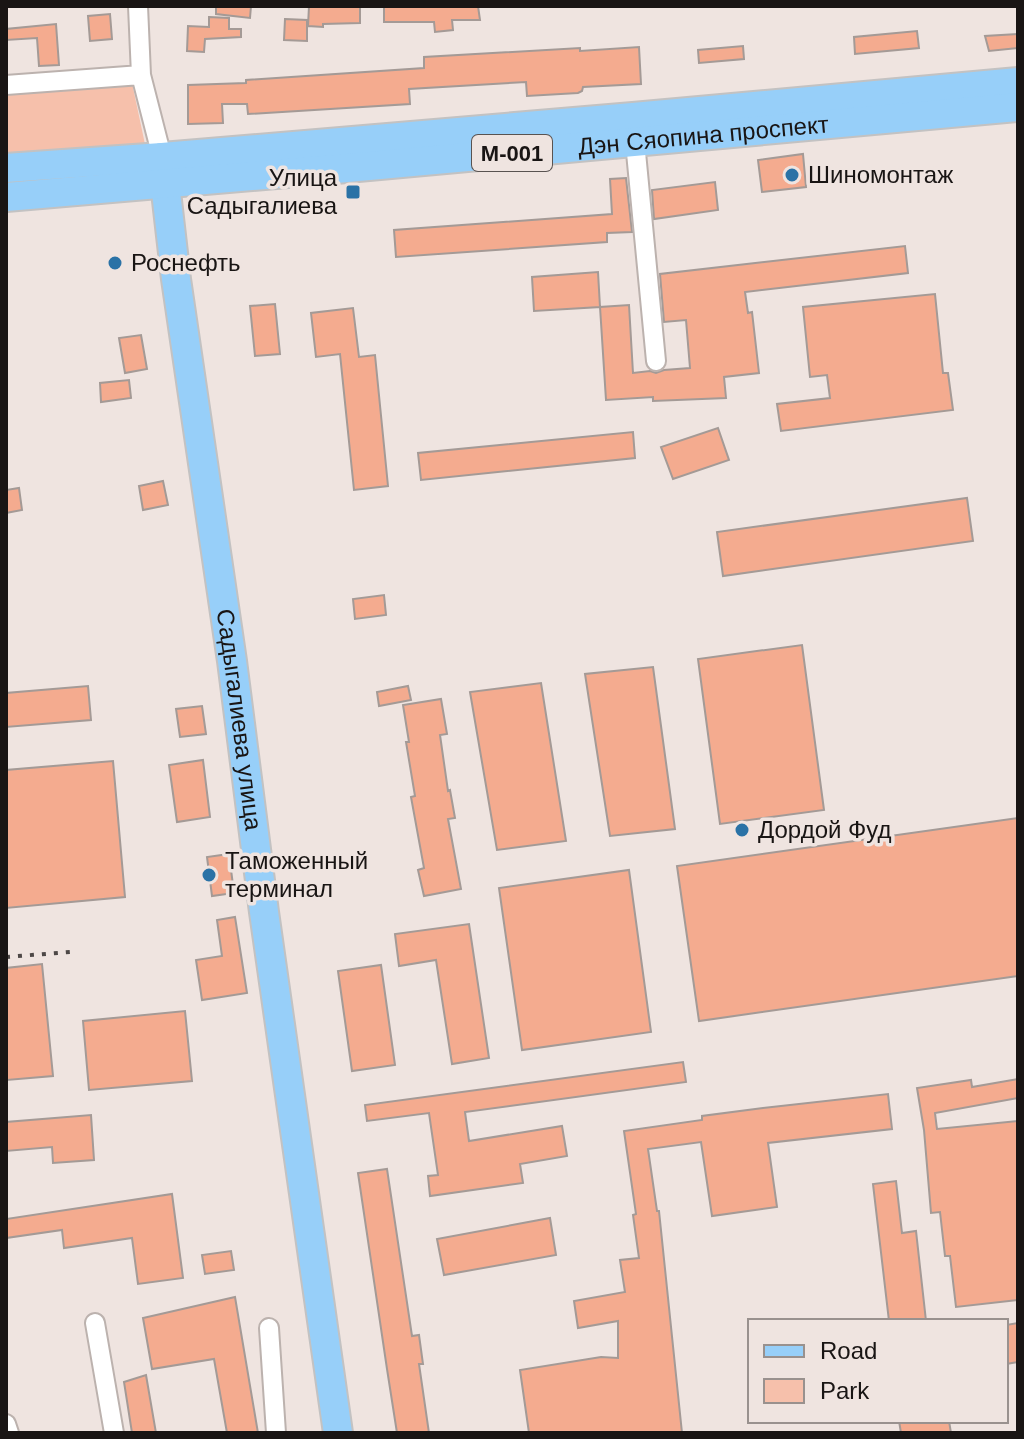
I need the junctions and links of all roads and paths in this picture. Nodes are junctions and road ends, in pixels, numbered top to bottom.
1 (138, 6) edge
2 (141, 75) junction
3 (1018, 82) edge
4 (6, 85) edge
5 (1018, 107) edge
6 (635, 142) junction
7 (6, 168) edge
8 (163, 171) junction
9 (6, 197) edge
10 (656, 361) dead end
11 (95, 1323) dead end
12 (269, 1328) dead end
13 (6, 1424) edge
14 (9, 1433) edge
15 (114, 1433) edge
16 (276, 1433) edge
17 (338, 1433) edge

1 - 2 street, Садыгалиева улица
2 - 4 street
2 - 8 street, Садыгалиева улица
3 - 8 main road, Дэн Сяопина проспект / M-001
5 - 6 main road, Дэн Сяопина проспект / M-001
6 - 8 main road, Дэн Сяопина проспект / M-001
6 - 10 street
7 - 8 main road, Дэн Сяопина проспект / M-001
8 - 9 main road, Дэн Сяопина проспект / M-001
8 - 17 main road, Садыгалиева улица
11 - 15 street
12 - 16 street
13 - 14 street

